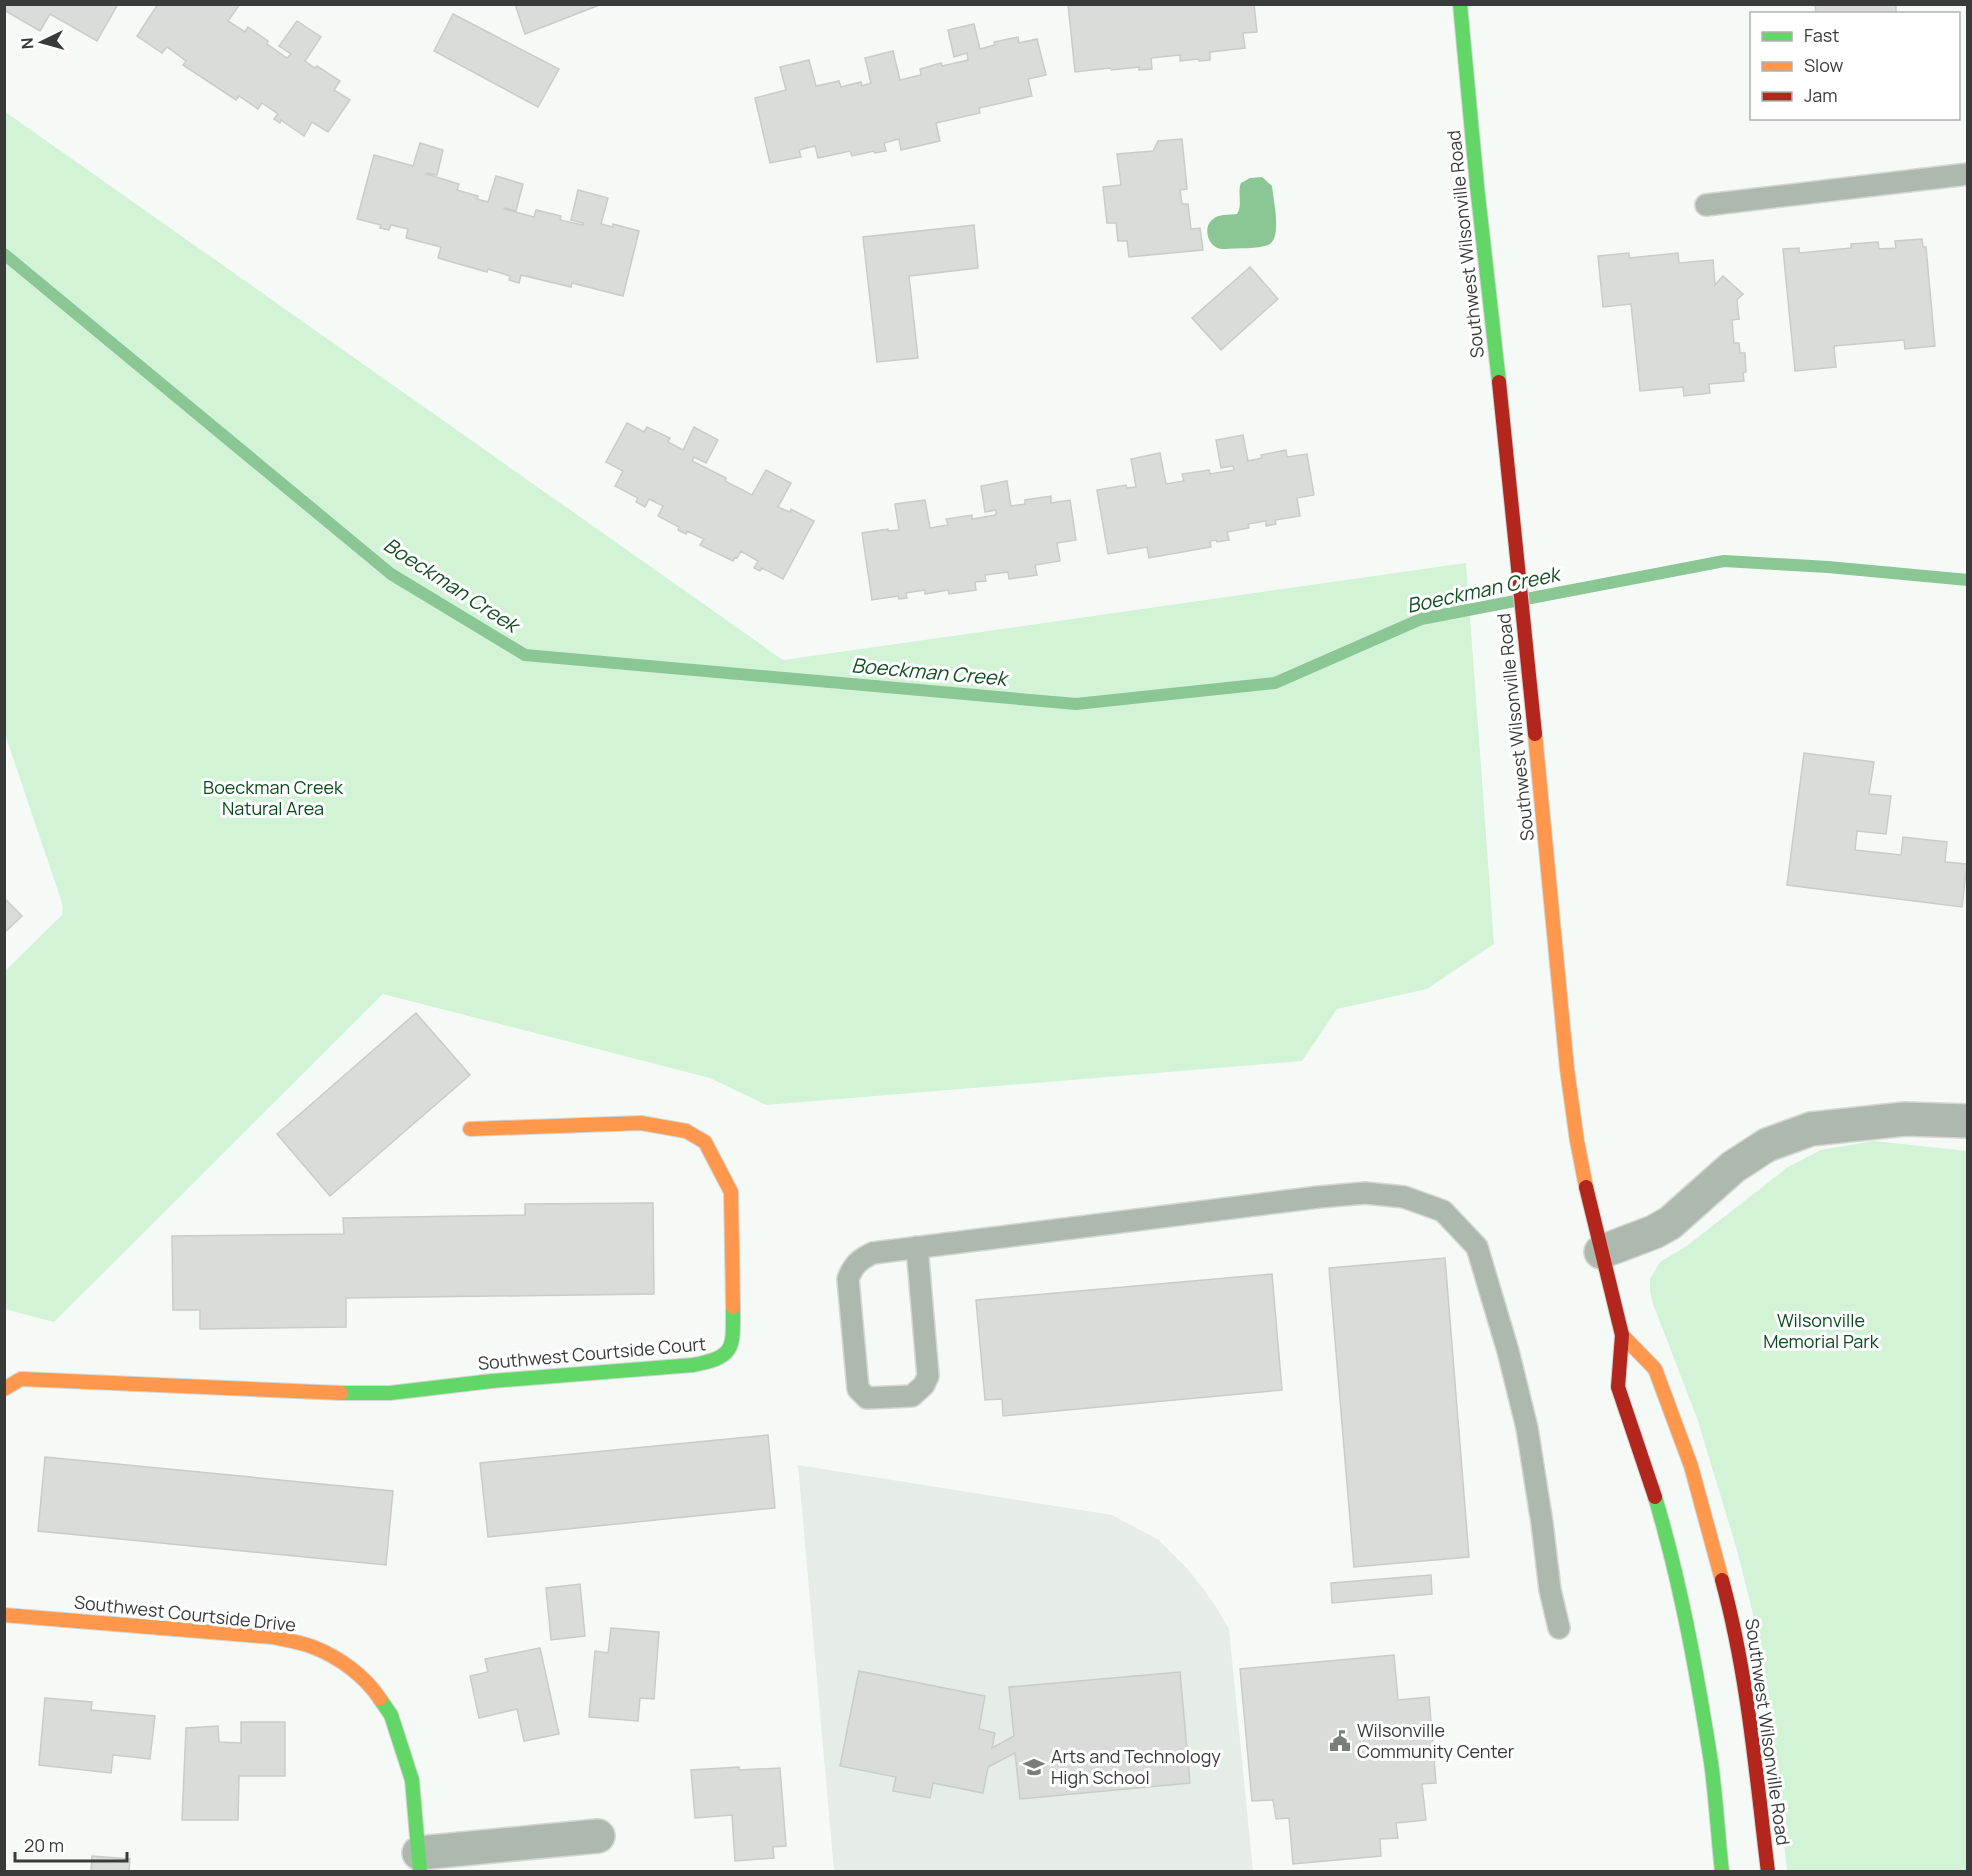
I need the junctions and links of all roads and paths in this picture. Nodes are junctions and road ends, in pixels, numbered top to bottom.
1 (1460, 4) edge
2 (1968, 174) edge
3 (1706, 205) dead end
4 (1968, 1121) edge
5 (470, 1129) dead end
6 (917, 1247) junction
7 (1601, 1251) junction
8 (1622, 1335) junction
9 (4, 1389) edge
10 (4, 1615) edge
11 (1559, 1628) dead end
12 (598, 1836) dead end
13 (419, 1862) edge
14 (1722, 1872) edge
15 (1768, 1872) edge

1 - 7 main road, Southwest Wilsonville Road
2 - 3 lane
4 - 7 street
5 - 9 main road, Southwest Courtside Court
6 - 6 lane
6 - 11 lane
7 - 8 main road, Southwest Wilsonville Road
8 - 14 main road, Southwest Wilsonville Road
8 - 15 main road, Southwest Wilsonville Road
10 - 13 main road, Southwest Courtside Drive
12 - 13 street

